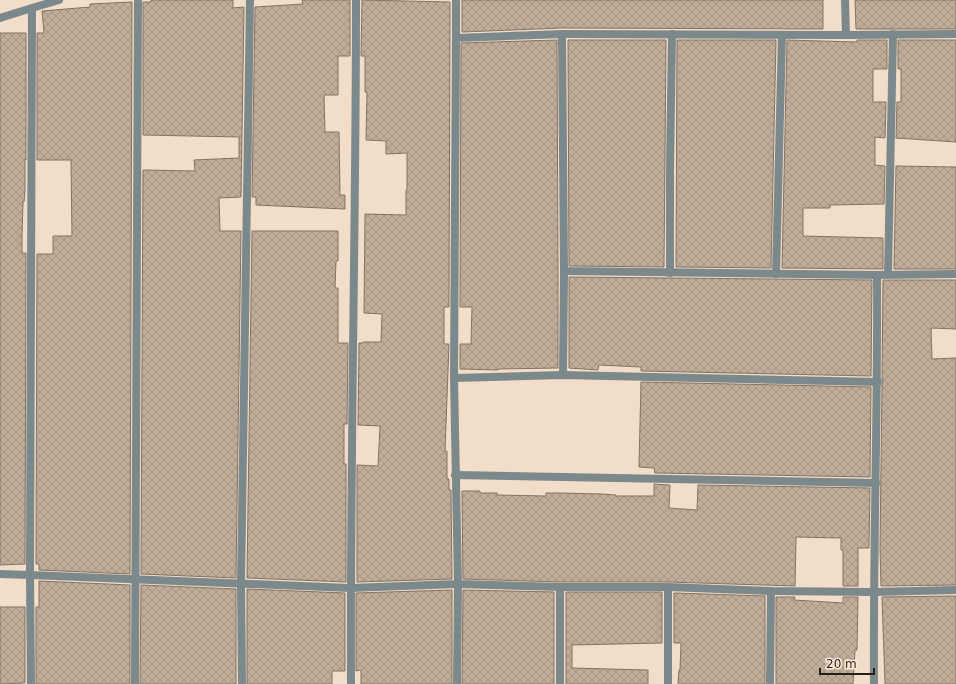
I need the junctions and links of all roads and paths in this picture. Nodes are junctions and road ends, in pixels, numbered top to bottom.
1 (59, 0) edge
2 (138, 0) edge
3 (250, 0) edge
4 (356, 0) edge
5 (456, 0) edge
6 (845, 0) edge
7 (32, 8) junction
8 (0, 18) edge
9 (562, 34) junction
10 (672, 34) junction
11 (893, 34) junction
12 (956, 34) edge
13 (782, 35) junction
14 (846, 35) junction
15 (456, 38) junction
16 (564, 271) junction
17 (670, 273) junction
18 (776, 274) junction
19 (888, 274) junction
20 (956, 274) edge
21 (877, 275) junction
22 (563, 375) junction
23 (454, 378) junction
24 (878, 382) junction
25 (455, 475) junction
26 (876, 483) junction
27 (0, 574) edge
28 (30, 575) junction
29 (136, 580) junction
30 (240, 583) junction
31 (458, 584) junction
32 (560, 587) junction
33 (350, 588) junction
34 (668, 588) junction
35 (956, 590) edge
36 (771, 591) junction
37 (874, 592) junction
38 (30, 684) edge
39 (135, 684) edge
40 (242, 684) edge
41 (351, 684) edge
42 (457, 684) edge
43 (560, 684) edge
44 (668, 684) edge
45 (770, 684) edge
46 (874, 684) edge

1 - 7 street
2 - 29 street
3 - 30 street
4 - 33 street
5 - 15 street
6 - 14 street
7 - 8 street
7 - 28 street
9 - 10 street
9 - 15 street
9 - 16 street
10 - 13 street
10 - 17 street
11 - 12 street
11 - 14 street
11 - 19 street
13 - 14 street
13 - 18 street
15 - 23 street
16 - 17 street
16 - 22 street
17 - 18 street
18 - 21 street
19 - 20 street
19 - 21 street
21 - 24 street
22 - 23 street
22 - 24 street
23 - 25 street
24 - 26 street
25 - 26 street
25 - 31 street
26 - 37 street
27 - 28 street
28 - 29 street
28 - 38 street
29 - 30 street
29 - 39 street
30 - 33 street
30 - 40 street
31 - 32 street
31 - 33 street
31 - 42 street
32 - 34 street
32 - 43 street
33 - 41 street
34 - 36 street
34 - 44 street
35 - 37 street
36 - 37 street
36 - 45 street
37 - 46 street

